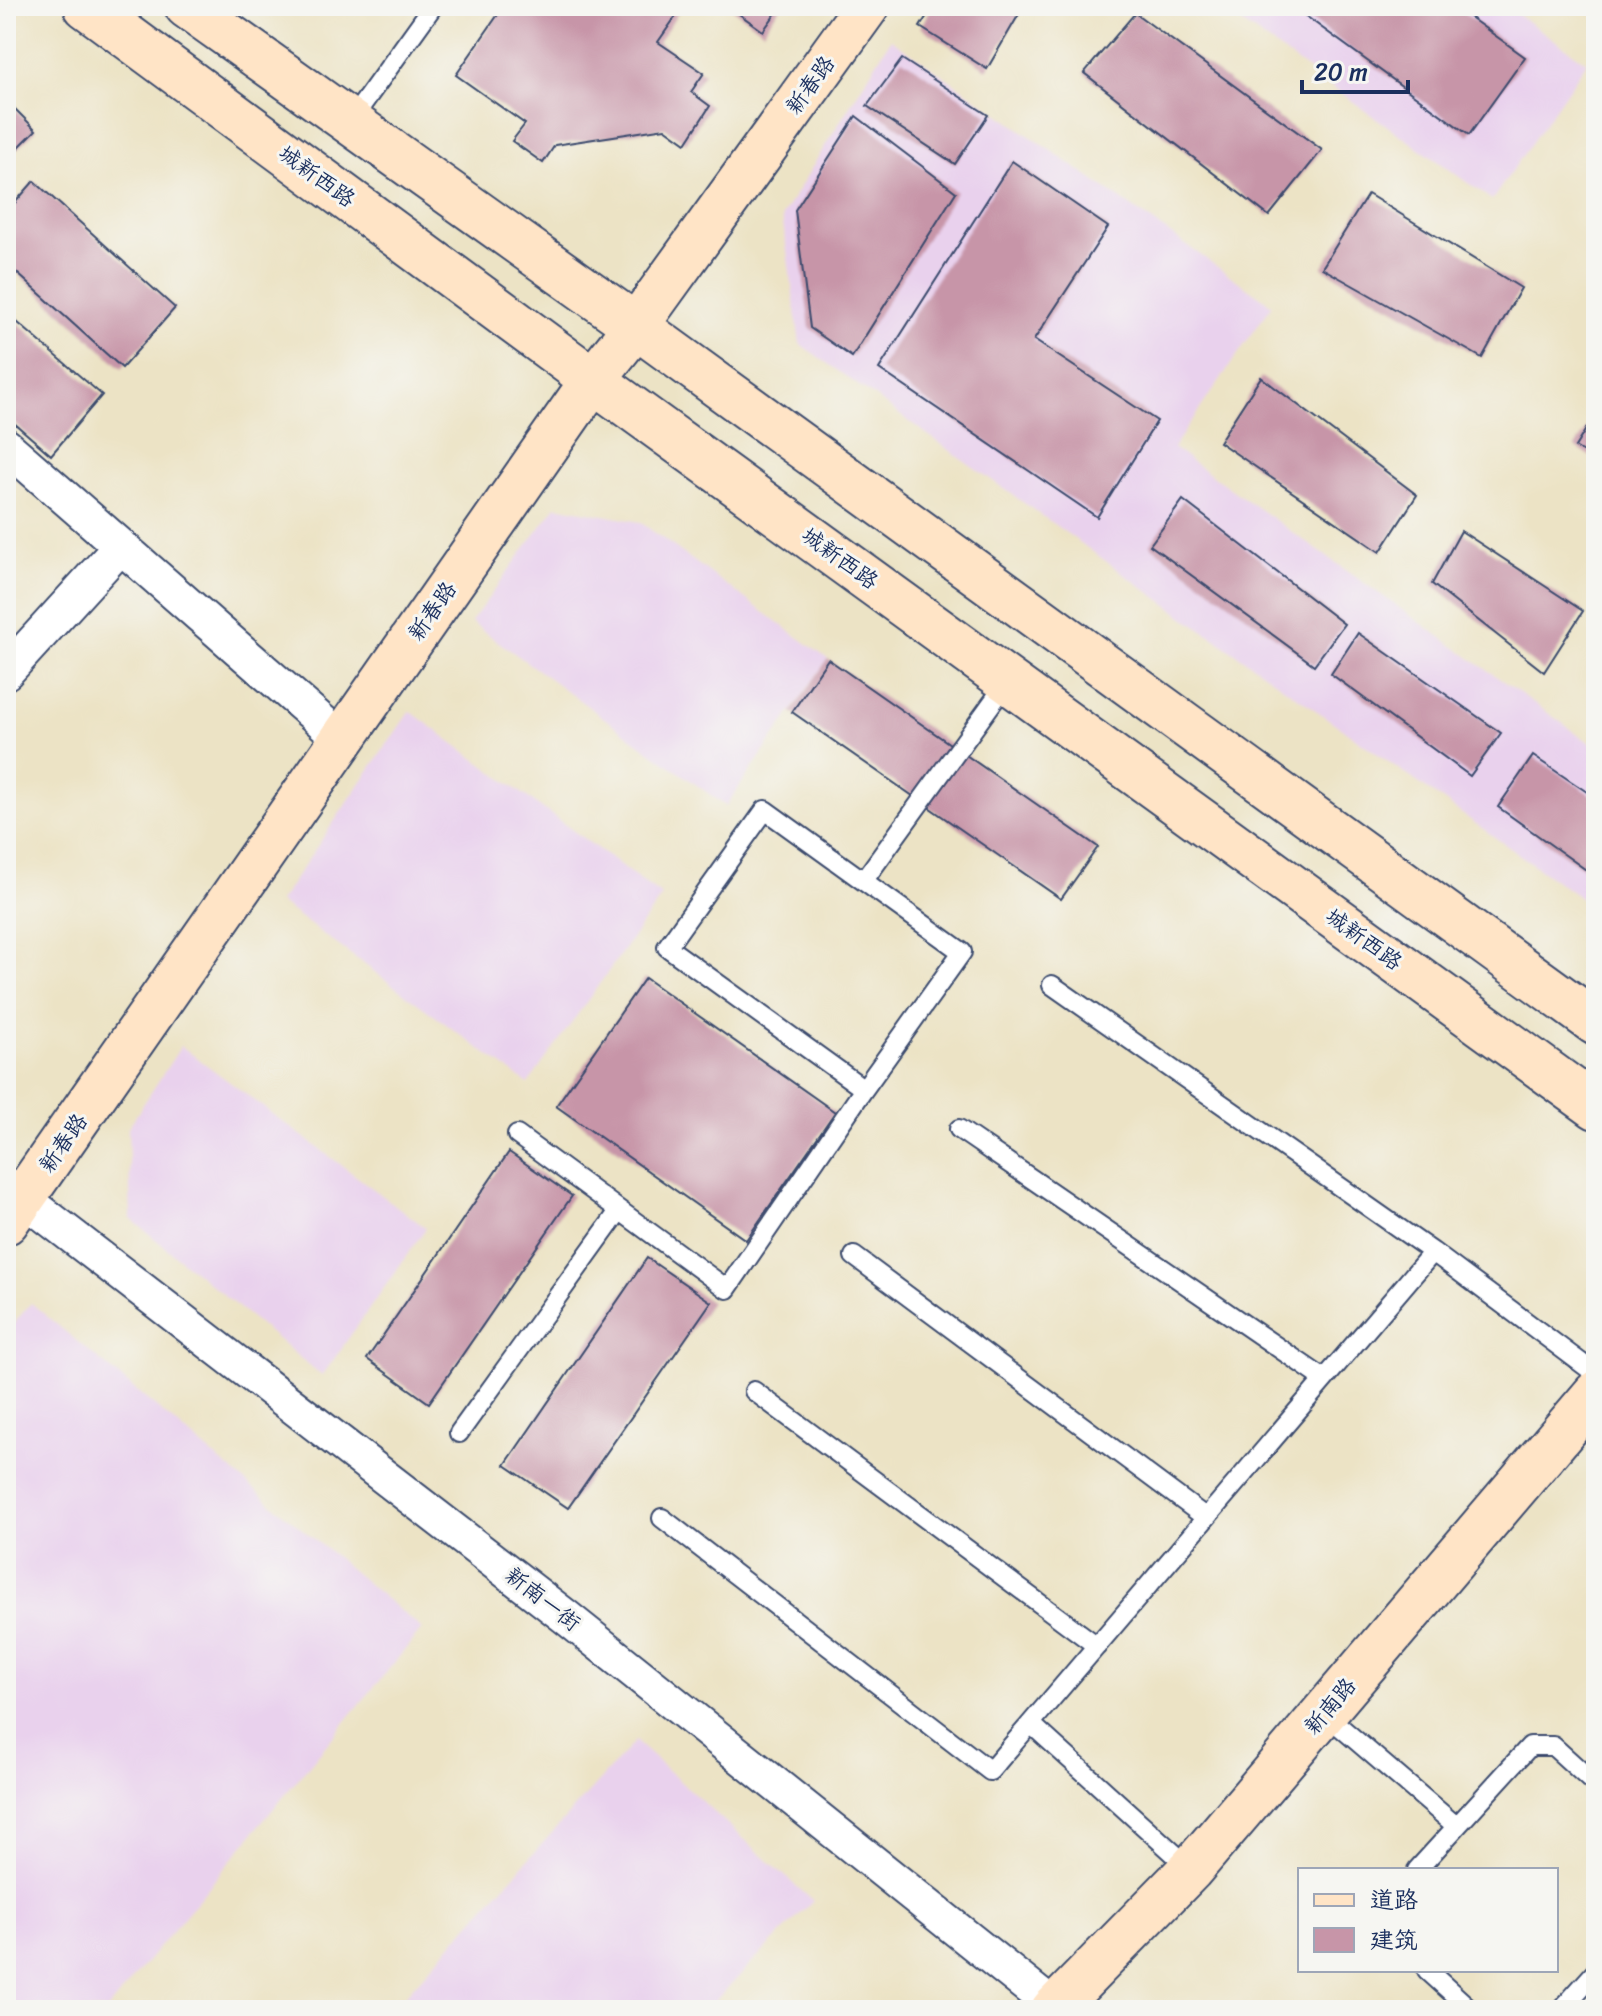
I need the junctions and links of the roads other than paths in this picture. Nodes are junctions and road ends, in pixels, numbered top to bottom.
1 (86, 6) edge
2 (187, 6) edge
3 (433, 6) edge
4 (867, 6) edge
5 (349, 123) junction
6 (636, 326) junction
7 (593, 380) junction
8 (6, 446) edge
9 (121, 546) junction
10 (6, 672) edge
11 (1008, 681) junction
12 (343, 740) junction
13 (864, 880) junction
14 (1052, 985) dead end
15 (1596, 1023) edge
16 (864, 1089) junction
17 (1596, 1107) edge
18 (959, 1129) dead end
19 (517, 1135) dead end
20 (12, 1202) edge
21 (619, 1211) junction
22 (1433, 1252) junction
23 (854, 1256) dead end
24 (1596, 1374) edge
25 (1324, 1379) junction
26 (754, 1391) dead end
27 (1596, 1393) edge
28 (459, 1433) dead end
29 (1205, 1517) junction
30 (662, 1518) dead end
31 (1097, 1646) junction
32 (1324, 1713) junction
33 (1031, 1724) junction
34 (1596, 1785) edge
35 (1455, 1825) junction
36 (1419, 1868) edge
37 (1191, 1869) junction
38 (1596, 1971) edge
39 (1429, 1972) edge
40 (1054, 2009) edge
41 (1471, 2010) edge
42 (1561, 2010) edge

1 - 7 main road, 城新西路
2 - 5 main road
3 - 5 lane
4 - 6 main road, 新春路
5 - 6 main road
6 - 7 main road, 新春路
6 - 15 main road
7 - 11 main road, 城新西路
7 - 12 main road, 新春路
8 - 9 street
9 - 10 street
9 - 12 street
11 - 13 lane
11 - 17 main road, 城新西路
12 - 20 main road, 新春路
13 - 16 lane
13 - 16 lane
14 - 22 lane
16 - 21 lane
18 - 25 lane
19 - 21 lane
20 - 40 street, 新南一街
21 - 28 lane
22 - 24 lane
22 - 25 lane
23 - 29 lane
25 - 29 lane
26 - 31 lane
27 - 32 main road, 新南路
29 - 31 lane
30 - 33 lane
31 - 33 lane
32 - 35 lane
32 - 37 main road, 新南路
33 - 37 lane
34 - 35 lane
35 - 36 lane
37 - 40 main road, 新南路
38 - 42 lane
39 - 41 lane

